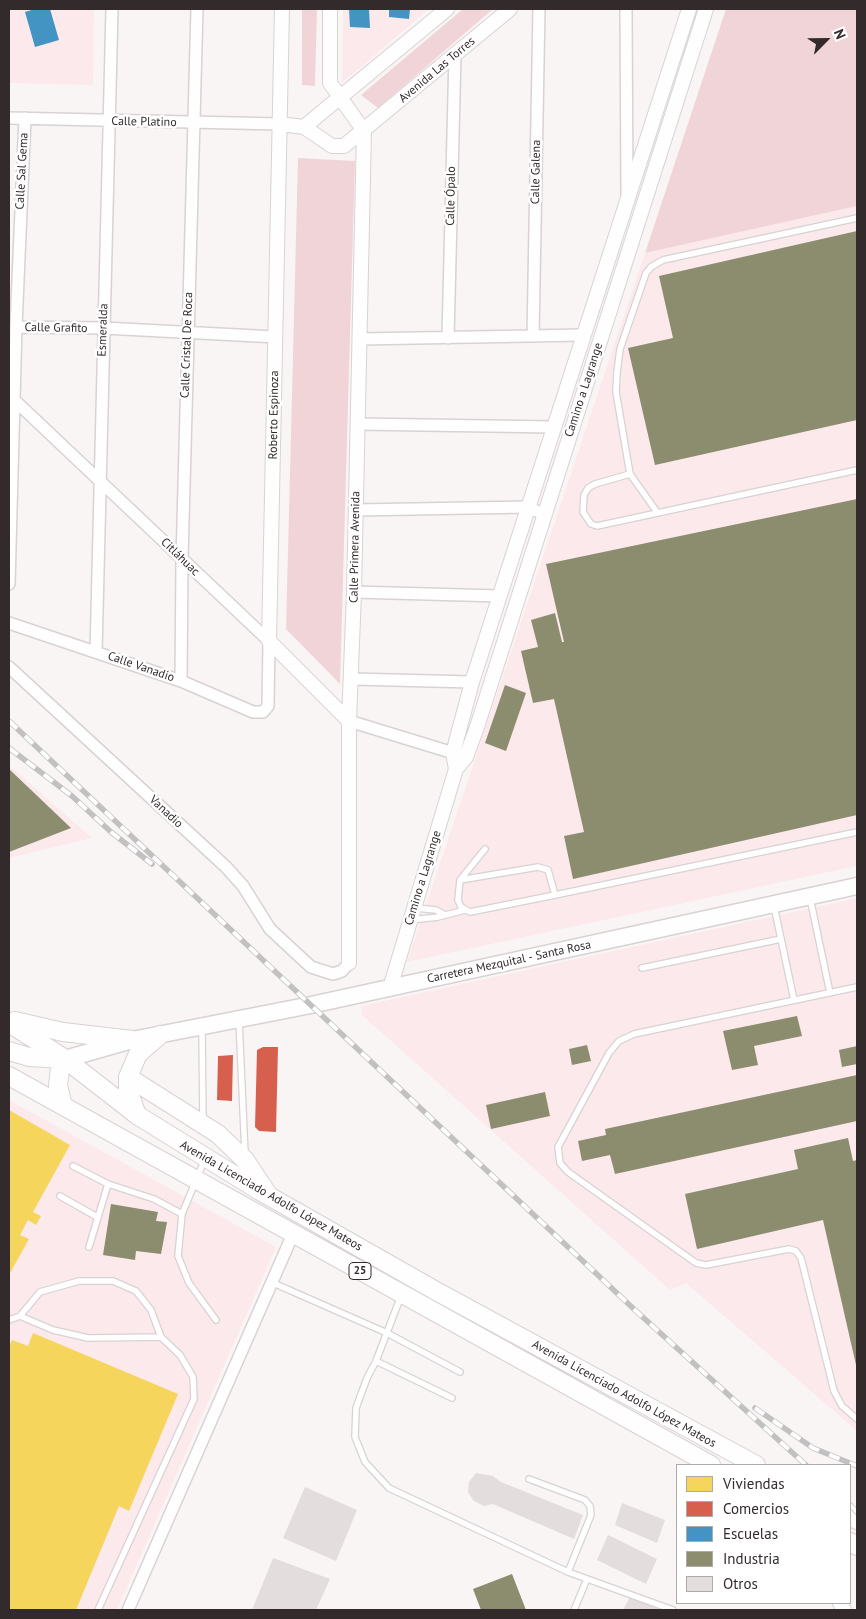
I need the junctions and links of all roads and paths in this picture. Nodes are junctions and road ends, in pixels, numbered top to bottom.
1 (112, 9) edge
2 (197, 9) edge
3 (282, 9) edge
4 (330, 9) edge
5 (447, 9) edge
6 (510, 9) edge
7 (539, 9) edge
8 (626, 9) edge
9 (689, 9) edge
10 (706, 9) edge
11 (455, 54) junction
12 (340, 98) junction
13 (9, 118) edge
14 (25, 118) junction
15 (109, 122) junction
16 (194, 122) junction
17 (280, 124) junction
18 (304, 127) junction
19 (364, 130) junction
20 (627, 203) junction
21 (857, 218) edge
22 (16, 327) junction
23 (104, 328) junction
24 (187, 333) junction
25 (584, 335) junction
26 (533, 336) junction
27 (276, 337) junction
28 (448, 338) junction
29 (360, 339) junction
30 (11, 397) edge
31 (357, 424) junction
32 (554, 427) junction
33 (857, 470) edge
34 (630, 474) junction
35 (99, 478) junction
36 (528, 507) junction
37 (356, 510) junction
38 (657, 512) junction
39 (545, 515) junction
40 (182, 559) junction
41 (9, 584) edge
42 (354, 592) junction
43 (500, 596) junction
44 (9, 623) edge
45 (269, 641) junction
46 (96, 652) junction
47 (9, 667) edge
48 (352, 679) junction
49 (182, 681) junction
50 (472, 682) junction
51 (268, 706) joint
52 (349, 721) junction
53 (452, 753) junction
54 (466, 757) junction
55 (456, 769) junction
56 (857, 832) edge
57 (485, 849) dead end
58 (460, 880) junction
59 (857, 886) edge
60 (555, 895) junction
61 (810, 896) junction
62 (774, 904) junction
63 (465, 910) junction
64 (412, 914) junction
65 (445, 914) junction
66 (781, 939) junction
67 (349, 963) joint
68 (642, 968) dead end
69 (857, 987) edge
70 (390, 988) junction
71 (830, 993) junction
72 (794, 1000) junction
73 (239, 1019) junction
74 (9, 1021) edge
75 (202, 1026) junction
76 (160, 1035) junction
77 (132, 1040) junction
78 (9, 1051) edge
79 (65, 1059) junction
80 (9, 1076) edge
81 (128, 1077) junction
82 (63, 1106) junction
83 (137, 1115) junction
84 (203, 1122) junction
85 (205, 1159) junction
86 (245, 1160) junction
87 (73, 1166) dead end
88 (195, 1180) junction
89 (108, 1184) junction
90 (60, 1196) dead end
91 (270, 1197) junction
92 (182, 1214) junction
93 (97, 1217) junction
94 (293, 1234) junction
95 (89, 1247) dead end
96 (271, 1282) junction
97 (402, 1294) junction
98 (20, 1316) junction
99 (9, 1320) edge
100 (216, 1320) dead end
101 (386, 1332) junction
102 (161, 1337) junction
103 (376, 1361) junction
104 (460, 1372) dead end
105 (452, 1398) dead end
106 (857, 1419) edge
107 (709, 1464) edge
108 (754, 1464) edge
109 (529, 1478) dead end
110 (568, 1572) junction
111 (587, 1579) junction
112 (98, 1610) edge
113 (128, 1610) edge
114 (574, 1610) edge
115 (673, 1610) edge

1 - 15 street, Esmeralda
2 - 16 street, Calle Cristal De Roca
3 - 17 street, Roberto Espinoza
4 - 12 street
5 - 12 street
6 - 11 street, Avenida Las Torres
7 - 26 street, Calle Galena
8 - 20 street
9 - 20 street, Camino a Lagrange
10 - 39 street, Camino a Lagrange
11 - 19 street, Avenida Las Torres
11 - 28 street, Calle Ópalo
12 - 18 street
12 - 19 street
13 - 14 street, Calle Platino
14 - 15 street, Calle Platino
14 - 22 street, Calle Sal Gema
15 - 16 street, Calle Platino
15 - 23 street, Esmeralda
16 - 17 street, Calle Platino
16 - 24 street, Calle Cristal De Roca
17 - 18 street, Avenida Las Torres
17 - 27 street, Roberto Espinoza
18 - 19 street, Avenida Las Torres
19 - 29 street, Calle Primera Avenida
20 - 25 street, Camino a Lagrange
21 - 34 lane
22 - 23 street, Calle Grafito
22 - 30 street, Calle Sal Gema
23 - 24 street, Calle Grafito
23 - 35 street, Esmeralda
24 - 27 street, Calle Grafito
24 - 40 street, Calle Cristal De Roca
25 - 26 street
25 - 32 street, Camino a Lagrange
26 - 28 street
27 - 45 street, Roberto Espinoza
28 - 29 street
29 - 31 street, Calle Primera Avenida
30 - 35 street, Citláhuac
30 - 41 street, Calle Sal Gema
31 - 32 street
31 - 37 street, Calle Primera Avenida
32 - 36 street, Camino a Lagrange
33 - 38 lane
34 - 38 lane
34 - 38 lane
35 - 40 street, Citláhuac
35 - 46 street, Esmeralda
36 - 37 street
36 - 39 street
36 - 43 street, Camino a Lagrange
37 - 42 street, Calle Primera Avenida
39 - 54 street, Camino a Lagrange
40 - 45 street, Citláhuac
40 - 49 street, Calle Cristal De Roca
42 - 43 street
42 - 48 street, Calle Primera Avenida
43 - 50 street, Camino a Lagrange
44 - 46 street, Calle Vanadio
45 - 51 street, Roberto Espinoza
45 - 52 street, Citláhuac
46 - 49 street, Calle Vanadio
47 - 67 street, Vanadio
48 - 50 street
48 - 52 street, Calle Primera Avenida
49 - 51 street, Calle Vanadio
50 - 53 street, Camino a Lagrange
52 - 53 street
52 - 67 street, Calle Primera Avenida
53 - 54 street
53 - 55 street, Camino a Lagrange
54 - 55 street, Camino a Lagrange
55 - 64 street, Camino a Lagrange
56 - 60 lane
57 - 58 lane
58 - 60 lane
58 - 63 lane
59 - 61 main road, Carretera Mezquital - Santa Rosa
60 - 63 lane
61 - 62 main road, Carretera Mezquital - Santa Rosa
61 - 71 lane
62 - 66 lane
62 - 70 main road, Carretera Mezquital - Santa Rosa
63 - 65 lane
64 - 65 lane
64 - 65 lane
64 - 70 street, Camino a Lagrange
66 - 68 lane
66 - 72 lane
69 - 71 lane
70 - 73 main road, Carretera Mezquital - Santa Rosa
71 - 72 lane
72 - 106 lane
73 - 75 main road, Carretera Mezquital - Santa Rosa
73 - 86 lane
74 - 77 main road
74 - 79 main road, Avenida Licenciado Adolfo López Mateos / 25
75 - 76 main road, Carretera Mezquital - Santa Rosa
75 - 84 lane
76 - 77 main road, Carretera Mezquital - Santa Rosa
76 - 81 main road
77 - 79 main road, Carretera Mezquital - Santa Rosa
78 - 79 main road
79 - 82 main road
79 - 83 main road, Avenida Licenciado Adolfo López Mateos / 25
80 - 82 main road, Avenida Licenciado Adolfo López Mateos / 25
81 - 83 main road
81 - 84 main road
82 - 88 main road, Avenida Licenciado Adolfo López Mateos / 25
83 - 85 main road, Avenida Licenciado Adolfo López Mateos / 25
84 - 86 main road
85 - 88 lane
85 - 91 main road, Avenida Licenciado Adolfo López Mateos / 25
86 - 91 main road
87 - 89 lane
88 - 92 lane
88 - 94 main road, Avenida Licenciado Adolfo López Mateos / 25
89 - 92 lane
89 - 93 lane
90 - 93 lane
91 - 108 main road, Avenida Licenciado Adolfo López Mateos / 25
92 - 100 lane
93 - 95 lane
94 - 96 street
94 - 97 main road, Avenida Licenciado Adolfo López Mateos / 25
96 - 101 lane
96 - 113 street
97 - 101 lane
97 - 107 main road, Avenida Licenciado Adolfo López Mateos / 25
98 - 99 lane
98 - 102 lane
98 - 102 lane
101 - 103 lane
101 - 104 lane
102 - 112 lane
103 - 105 lane
103 - 110 lane
109 - 110 lane
110 - 111 lane
111 - 114 lane
111 - 115 lane

